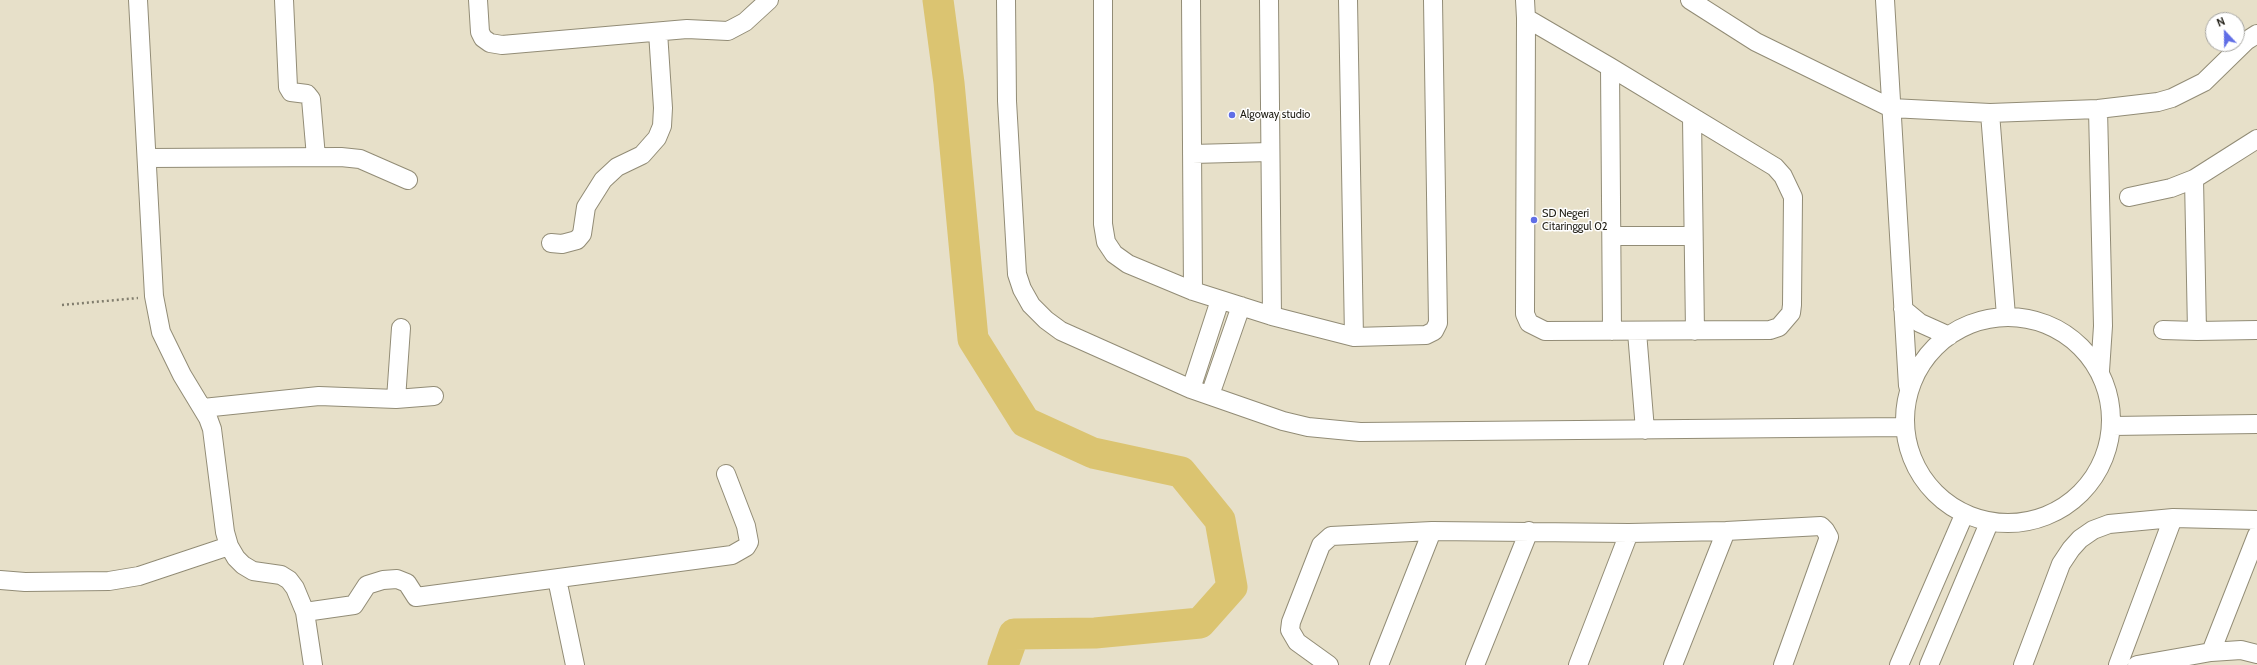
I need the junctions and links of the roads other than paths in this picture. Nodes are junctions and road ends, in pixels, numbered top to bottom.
1 (138, 0) edge
2 (284, 0) edge
3 (478, 0) edge
4 (769, 0) edge
5 (1006, 0) edge
6 (1104, 0) edge
7 (1191, 0) edge
8 (1269, 0) edge
9 (1348, 0) edge
10 (1433, 0) edge
11 (1525, 0) edge
12 (1690, 0) edge
13 (1885, 0) edge
14 (1526, 18) junction
15 (658, 32) junction
16 (2257, 34) edge
17 (1610, 67) junction
18 (1891, 108) junction
19 (2098, 109) junction
20 (1990, 113) junction
21 (1692, 118) junction
22 (2257, 139) edge
23 (1270, 152) junction
24 (1192, 154) junction
25 (316, 157) junction
26 (148, 158) junction
27 (2194, 179) junction
28 (408, 180) dead end
29 (2129, 197) dead end
30 (1612, 236) junction
31 (1693, 236) junction
32 (550, 243) dead end
33 (1193, 290) junction
34 (1220, 300) junction
35 (1241, 306) junction
36 (1903, 309) junction
37 (1272, 316) junction
38 (2006, 316) junction
39 (401, 328) dead end
40 (2163, 330) dead end
41 (2257, 330) edge
42 (1612, 331) junction
43 (1694, 331) junction
44 (2197, 331) junction
45 (1637, 332) junction
46 (1949, 336) junction
47 (1354, 337) junction
48 (2100, 371) junction
49 (1191, 388) junction
50 (1908, 389) junction
51 (1210, 395) junction
52 (434, 396) dead end
53 (396, 399) junction
54 (203, 408) junction
55 (2257, 424) edge
56 (2112, 426) junction
57 (1903, 427) junction
58 (1645, 430) junction
59 (726, 474) dead end
60 (1964, 515) junction
61 (2173, 518) junction
62 (2257, 520) edge
63 (1989, 523) junction
64 (1432, 531) junction
65 (1529, 531) junction
66 (1726, 531) junction
67 (1629, 533) junction
68 (2257, 535) edge
69 (228, 546) junction
70 (557, 579) junction
71 (0, 580) edge
72 (306, 612) junction
73 (2212, 652) junction
74 (2257, 654) edge
75 (313, 665) edge
76 (575, 665) edge
77 (1329, 665) edge
78 (1379, 665) edge
79 (1475, 665) edge
80 (1578, 665) edge
81 (1673, 665) edge
82 (1783, 665) edge
83 (1899, 665) edge
84 (1929, 665) edge
85 (2023, 665) edge
86 (2118, 665) edge
87 (2137, 665) edge

1 - 26 street
2 - 25 street
3 - 15 street
4 - 15 street
5 - 49 street
6 - 33 street
7 - 24 street
8 - 23 street
9 - 47 street
10 - 47 street
11 - 14 street
12 - 18 street
13 - 18 street
14 - 17 street
14 - 42 street
15 - 32 street
16 - 19 street
17 - 21 street
17 - 30 street
18 - 20 street
18 - 36 street
19 - 20 street
19 - 48 street
20 - 38 street
21 - 31 street
21 - 43 street
22 - 27 street
23 - 24 street
23 - 37 street
24 - 33 street
25 - 26 street
25 - 28 street
26 - 54 street
27 - 29 street
27 - 44 street
30 - 31 street
30 - 42 street
31 - 43 street
33 - 34 street
34 - 35 street
34 - 49 street
35 - 37 street
35 - 51 street
36 - 46 street
36 - 50 street
37 - 47 street
38 - 46 street
38 - 48 street
39 - 53 street
40 - 44 street
41 - 44 street
42 - 45 street
43 - 45 street
45 - 58 street
46 - 50 street
48 - 56 street
49 - 51 street
50 - 57 street
51 - 58 street
52 - 53 street
53 - 54 street
54 - 69 street
55 - 56 street
56 - 63 street
57 - 58 street
57 - 60 street
59 - 70 street
60 - 63 street
60 - 83 street
61 - 62 street
61 - 85 street
61 - 86 street
63 - 84 street
64 - 65 street
64 - 77 street
64 - 78 street
65 - 67 street
65 - 79 street
66 - 67 street
66 - 81 street
66 - 82 street
67 - 80 street
68 - 73 street
69 - 71 street
69 - 72 street
70 - 72 street
70 - 76 street
72 - 75 street
73 - 74 street
73 - 87 street

